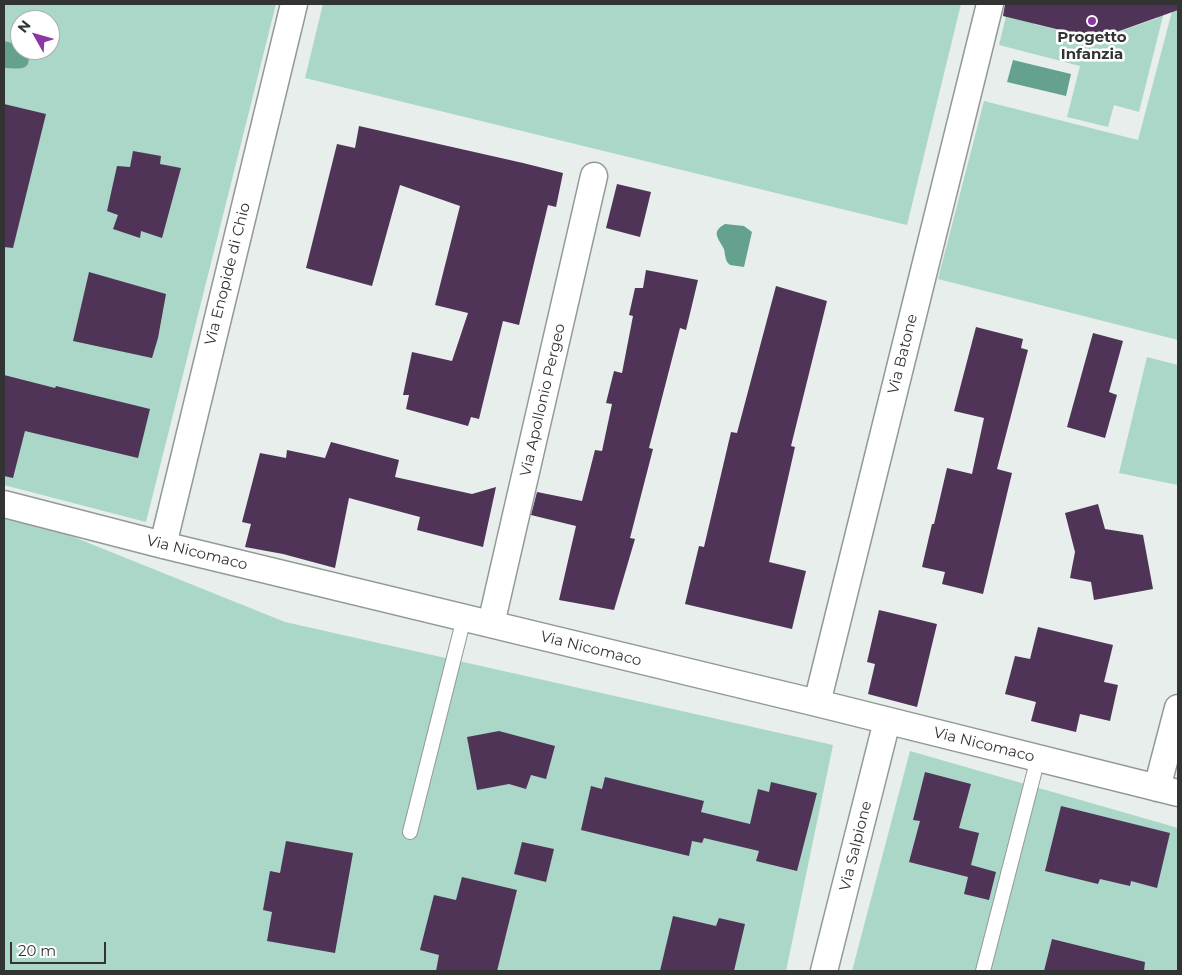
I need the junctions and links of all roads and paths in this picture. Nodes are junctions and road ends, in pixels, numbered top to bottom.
1 (294, 4) edge
2 (990, 4) edge
3 (594, 176) dead end
4 (4, 504) edge
5 (163, 545) junction
6 (464, 618) junction
7 (491, 624) junction
8 (817, 703) junction
9 (1178, 708) edge
10 (887, 721) junction
11 (1038, 758) junction
12 (1168, 790) edge
13 (410, 832) dead end
14 (824, 971) edge
15 (983, 971) edge

1 - 5 street, Via Enopide di Chio
2 - 8 street, Via Batone
3 - 7 street, Via Apollonio Pergeo
4 - 5 street, Via Nicomaco
5 - 6 street, Via Nicomaco
6 - 7 street, Via Nicomaco
6 - 13 lane
7 - 8 street, Via Nicomaco
8 - 10 street, Via Nicomaco
9 - 12 street
10 - 11 street, Via Nicomaco
10 - 14 street, Via Salpione
11 - 12 street, Via Nicomaco
11 - 15 lane

